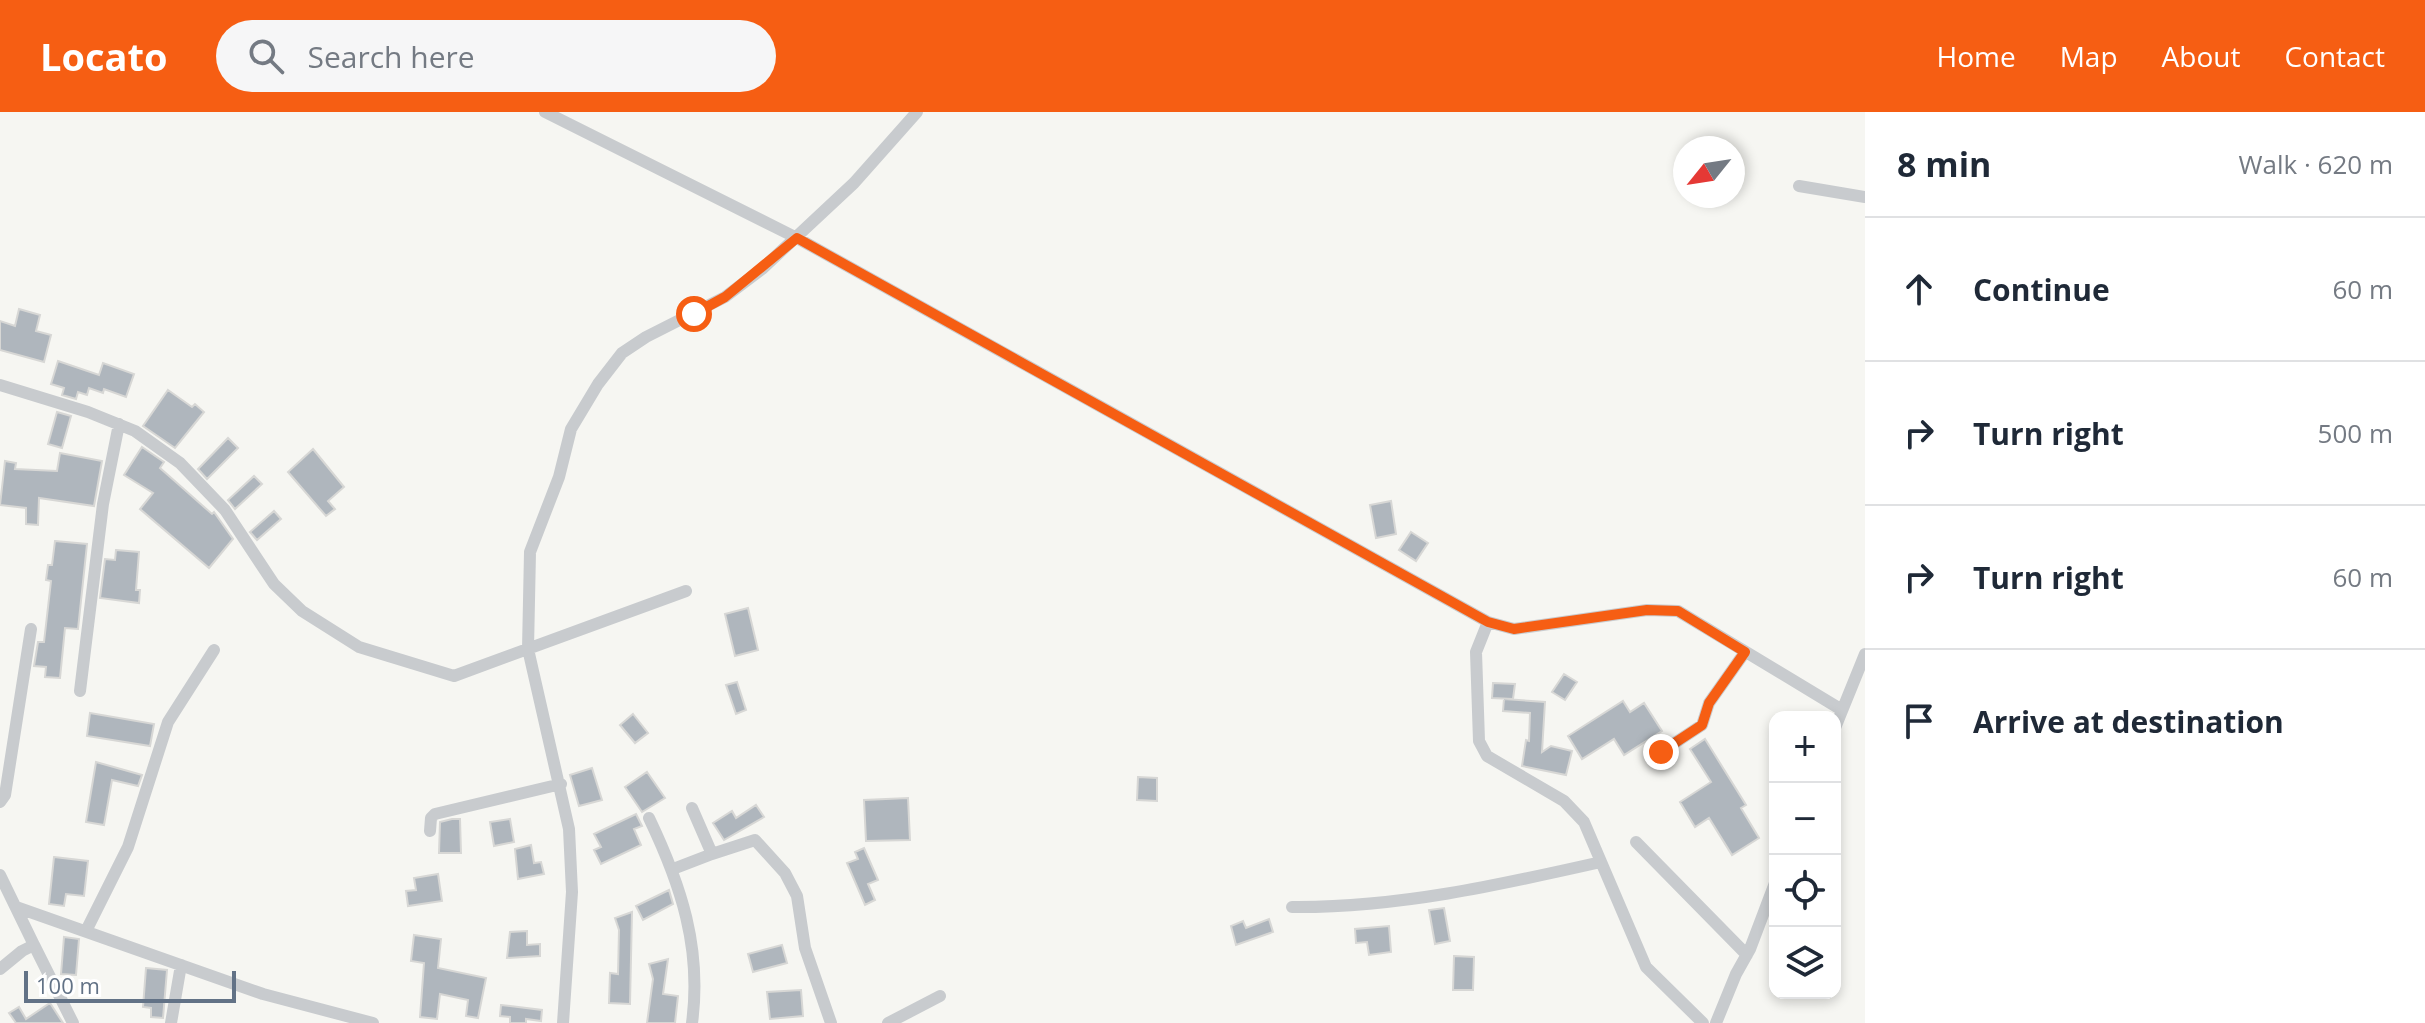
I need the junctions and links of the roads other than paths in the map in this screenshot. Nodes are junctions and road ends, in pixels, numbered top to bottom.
1 (545, 112) edge
2 (917, 112) edge
3 (1799, 186) dead end
4 (1865, 197) edge
5 (797, 238) junction
6 (0, 385) edge
7 (119, 424) junction
8 (686, 591) dead end
9 (1488, 622) junction
10 (31, 629) dead end
11 (528, 649) junction
12 (214, 650) dead end
13 (1745, 652) junction
14 (1865, 654) edge
15 (80, 691) dead end
16 (1842, 710) joint
17 (1661, 752) dead end
18 (561, 784) junction
19 (0, 802) edge
20 (692, 808) dead end
21 (649, 818) dead end
22 (430, 831) dead end
23 (1636, 842) dead end
24 (712, 854) junction
25 (1601, 862) junction
26 (673, 869) junction
27 (2, 882) edge
28 (1769, 898) edge
29 (16, 907) junction
30 (1292, 907) dead end
31 (86, 931) junction
32 (34, 945) junction
33 (1747, 955) junction
34 (181, 965) junction
35 (0, 969) edge
36 (940, 996) dead end
37 (73, 1023) edge
38 (171, 1023) edge
39 (373, 1023) edge
40 (563, 1023) edge
41 (692, 1023) edge
42 (831, 1023) edge
43 (888, 1023) edge
44 (1703, 1023) edge
45 (1716, 1023) edge

1 - 5 street
2 - 5 street
3 - 4 street
5 - 9 street
5 - 11 street
6 - 7 street
7 - 11 street
7 - 15 street
8 - 11 street
9 - 13 street
9 - 25 street
10 - 19 street
11 - 18 street
12 - 31 street
13 - 16 street
13 - 17 street
14 - 16 street
18 - 22 street
18 - 40 street
20 - 24 street
21 - 26 street
23 - 33 street
24 - 26 street
24 - 42 street
25 - 30 street
25 - 44 street
26 - 41 street
27 - 29 street
28 - 33 street
29 - 31 street
29 - 32 street
31 - 34 street
32 - 35 street
32 - 37 street
33 - 45 street
34 - 38 street
34 - 39 street
36 - 43 street

